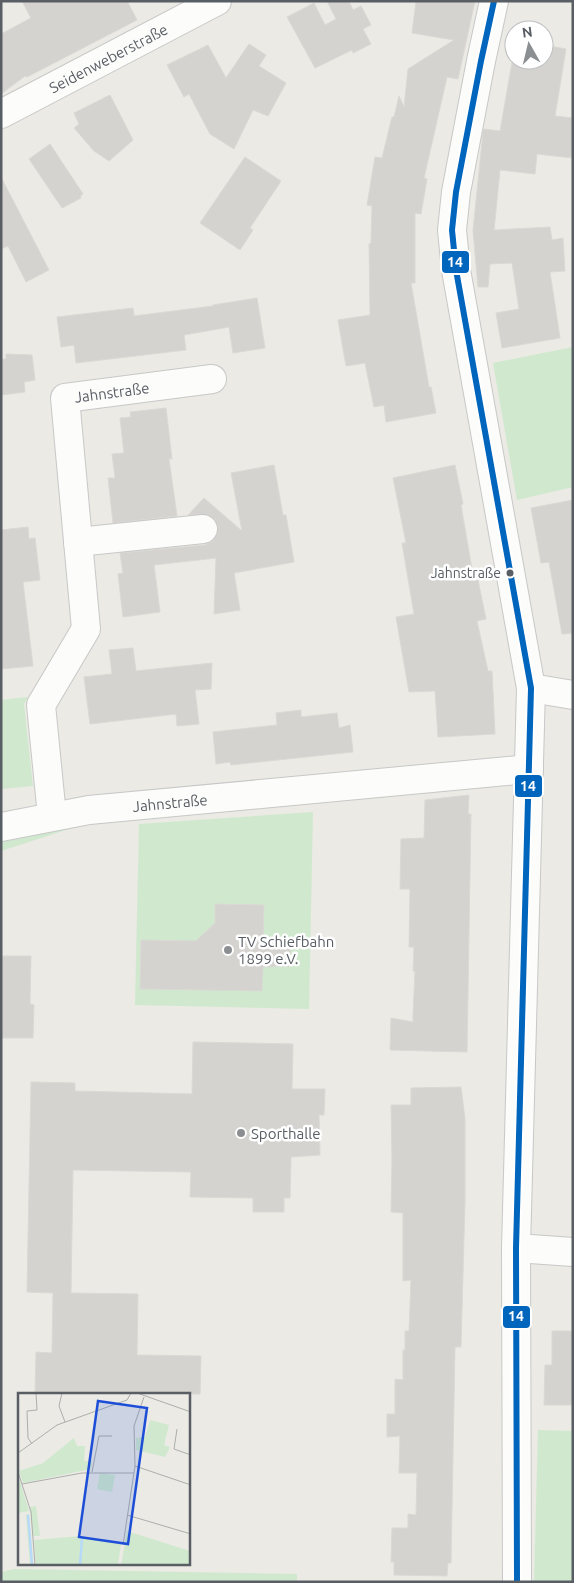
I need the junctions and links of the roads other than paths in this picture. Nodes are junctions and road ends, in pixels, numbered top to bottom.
1 (217, 1) edge
2 (494, 1) edge
3 (1, 114) edge
4 (212, 379) dead end
5 (203, 528) dead end
6 (78, 542) junction
7 (531, 688) junction
8 (573, 696) edge
9 (529, 769) junction
10 (52, 816) junction
11 (1, 827) edge
12 (516, 1248) junction
13 (573, 1252) edge
14 (517, 1582) edge

1 - 3 street, Seidenweberstraße
2 - 7 street
4 - 6 street, Jahnstraße
5 - 6 street
6 - 10 street, Jahnstraße
7 - 8 street
7 - 9 street
9 - 10 street, Jahnstraße
9 - 12 street
10 - 11 street, Jahnstraße
12 - 13 street
12 - 14 street

